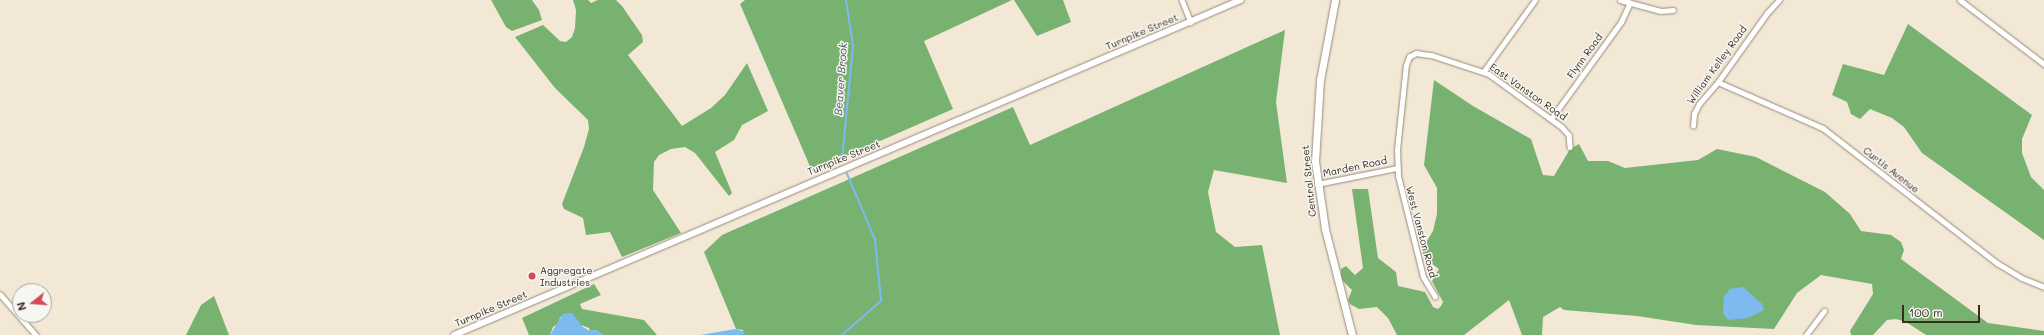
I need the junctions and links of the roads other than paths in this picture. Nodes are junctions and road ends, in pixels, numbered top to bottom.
1 (1182, 0) edge
2 (1242, 0) edge
3 (1335, 0) edge
4 (1535, 0) edge
5 (1620, 0) edge
6 (1779, 0) edge
7 (1960, 0) edge
8 (1630, 3) junction
9 (1673, 10) dead end
10 (1191, 22) junction
11 (2044, 64) edge
12 (1484, 71) junction
13 (1718, 82) junction
14 (1551, 119) junction
15 (1693, 126) dead end
16 (1570, 147) dead end
17 (1397, 168) junction
18 (1317, 184) junction
19 (2044, 287) edge
20 (0, 294) edge
21 (1435, 297) dead end
22 (1824, 311) dead end
23 (36, 335) edge
24 (454, 335) edge
25 (1352, 335) edge
26 (1806, 335) edge

1 - 10 street
2 - 10 street, Turnpike Street
3 - 18 main road, Central Street
4 - 12 street
5 - 8 street
6 - 13 street, William Kelley Road
7 - 11 street
8 - 9 street
8 - 14 street, Flynn Road
10 - 24 street, Turnpike Street
12 - 14 street, East Vanston Road
12 - 17 street, East Vanston Road
13 - 15 street, William Kelley Road
13 - 19 street, Curtis Avenue
14 - 16 street, East Vanston Road
17 - 18 street, Marden Road
17 - 21 street, West Vanston Road
18 - 25 main road, Central Street
20 - 23 street
22 - 26 street

